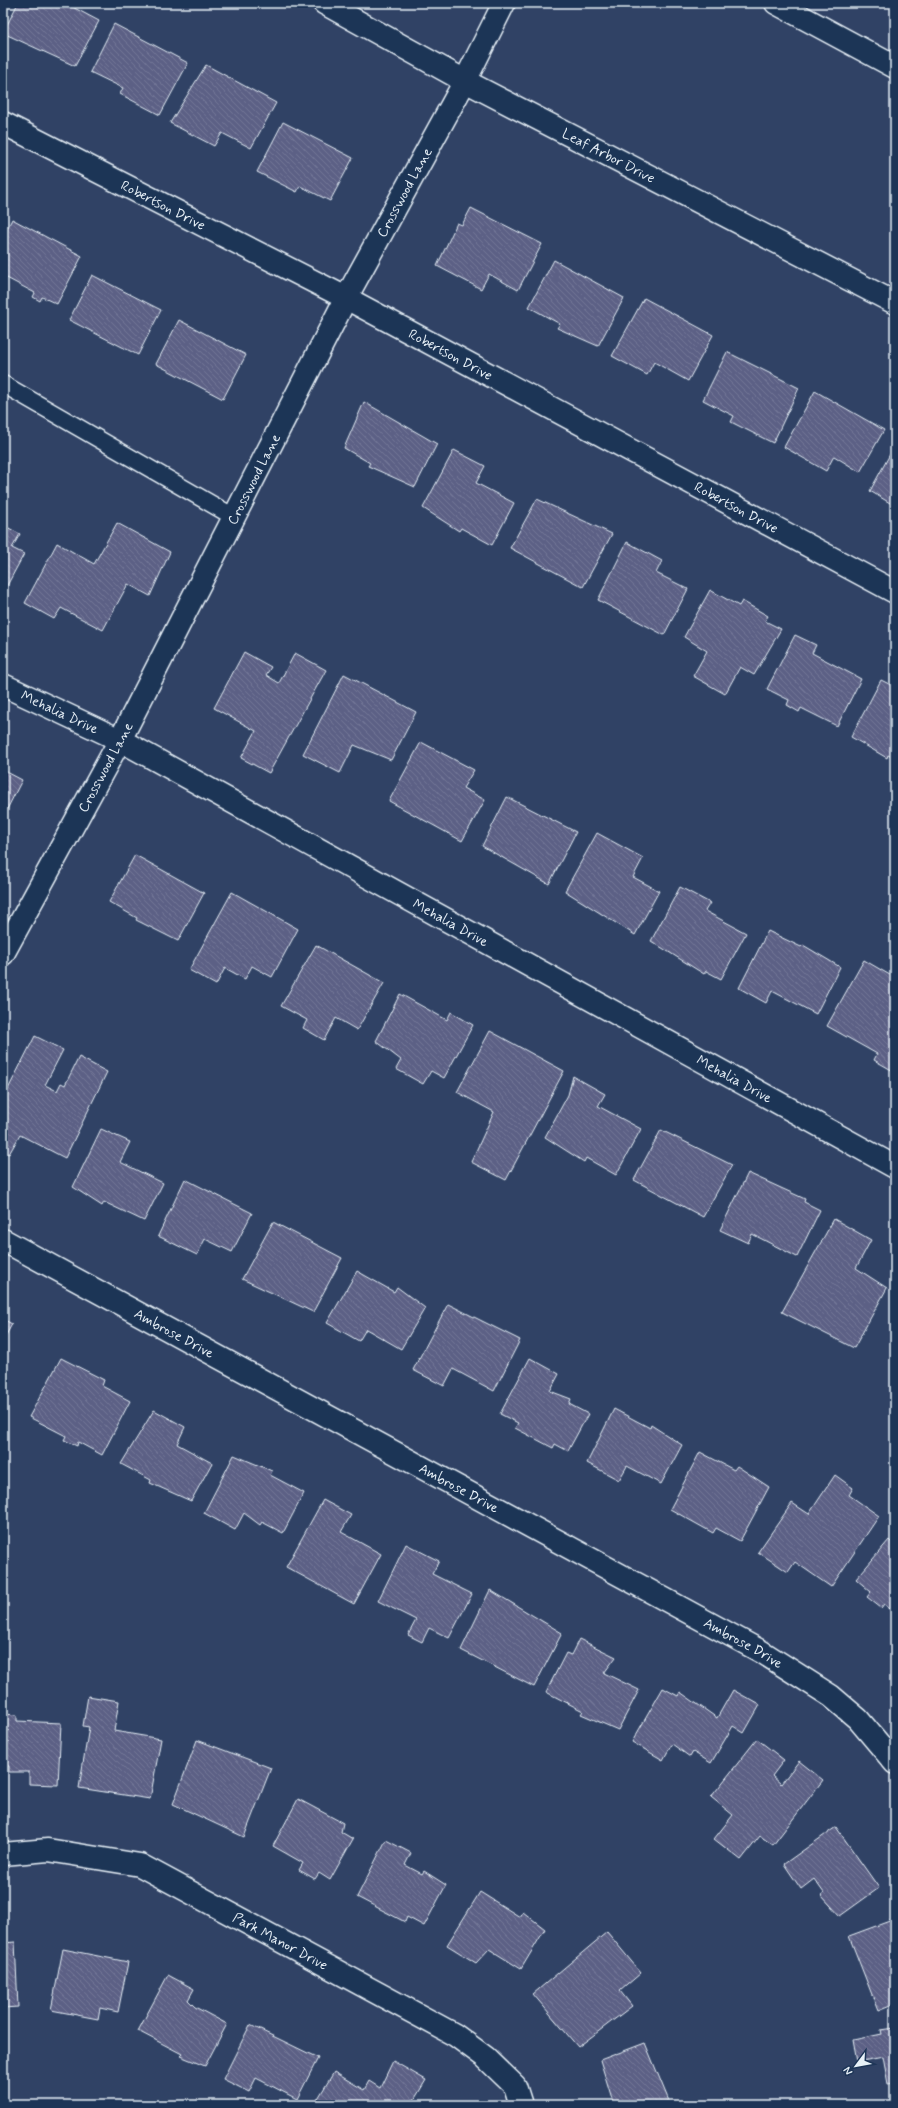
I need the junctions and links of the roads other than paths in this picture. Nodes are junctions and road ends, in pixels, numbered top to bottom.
1 (324, 3) edge
2 (504, 3) edge
3 (776, 3) edge
4 (895, 67) edge
5 (465, 81) junction
6 (3, 123) edge
7 (346, 298) junction
8 (895, 303) edge
9 (3, 384) edge
10 (234, 517) junction
11 (895, 592) edge
12 (3, 685) edge
13 (120, 740) junction
14 (3, 954) edge
15 (895, 1167) edge
16 (3, 1240) edge
17 (895, 1764) edge
18 (3, 1854) edge
19 (522, 2105) edge

1 - 5 street, Leaf Arbor Drive
2 - 5 street, Crosswood Lane
3 - 4 street
5 - 7 street, Crosswood Lane
5 - 8 street, Leaf Arbor Drive
6 - 7 street, Robertson Drive
7 - 10 street, Crosswood Lane
7 - 11 street, Robertson Drive
9 - 10 lane
10 - 13 street, Crosswood Lane
12 - 13 street, Mehalia Drive
13 - 14 street, Crosswood Lane
13 - 15 street, Mehalia Drive
16 - 17 street, Ambrose Drive
18 - 19 street, Park Manor Drive

